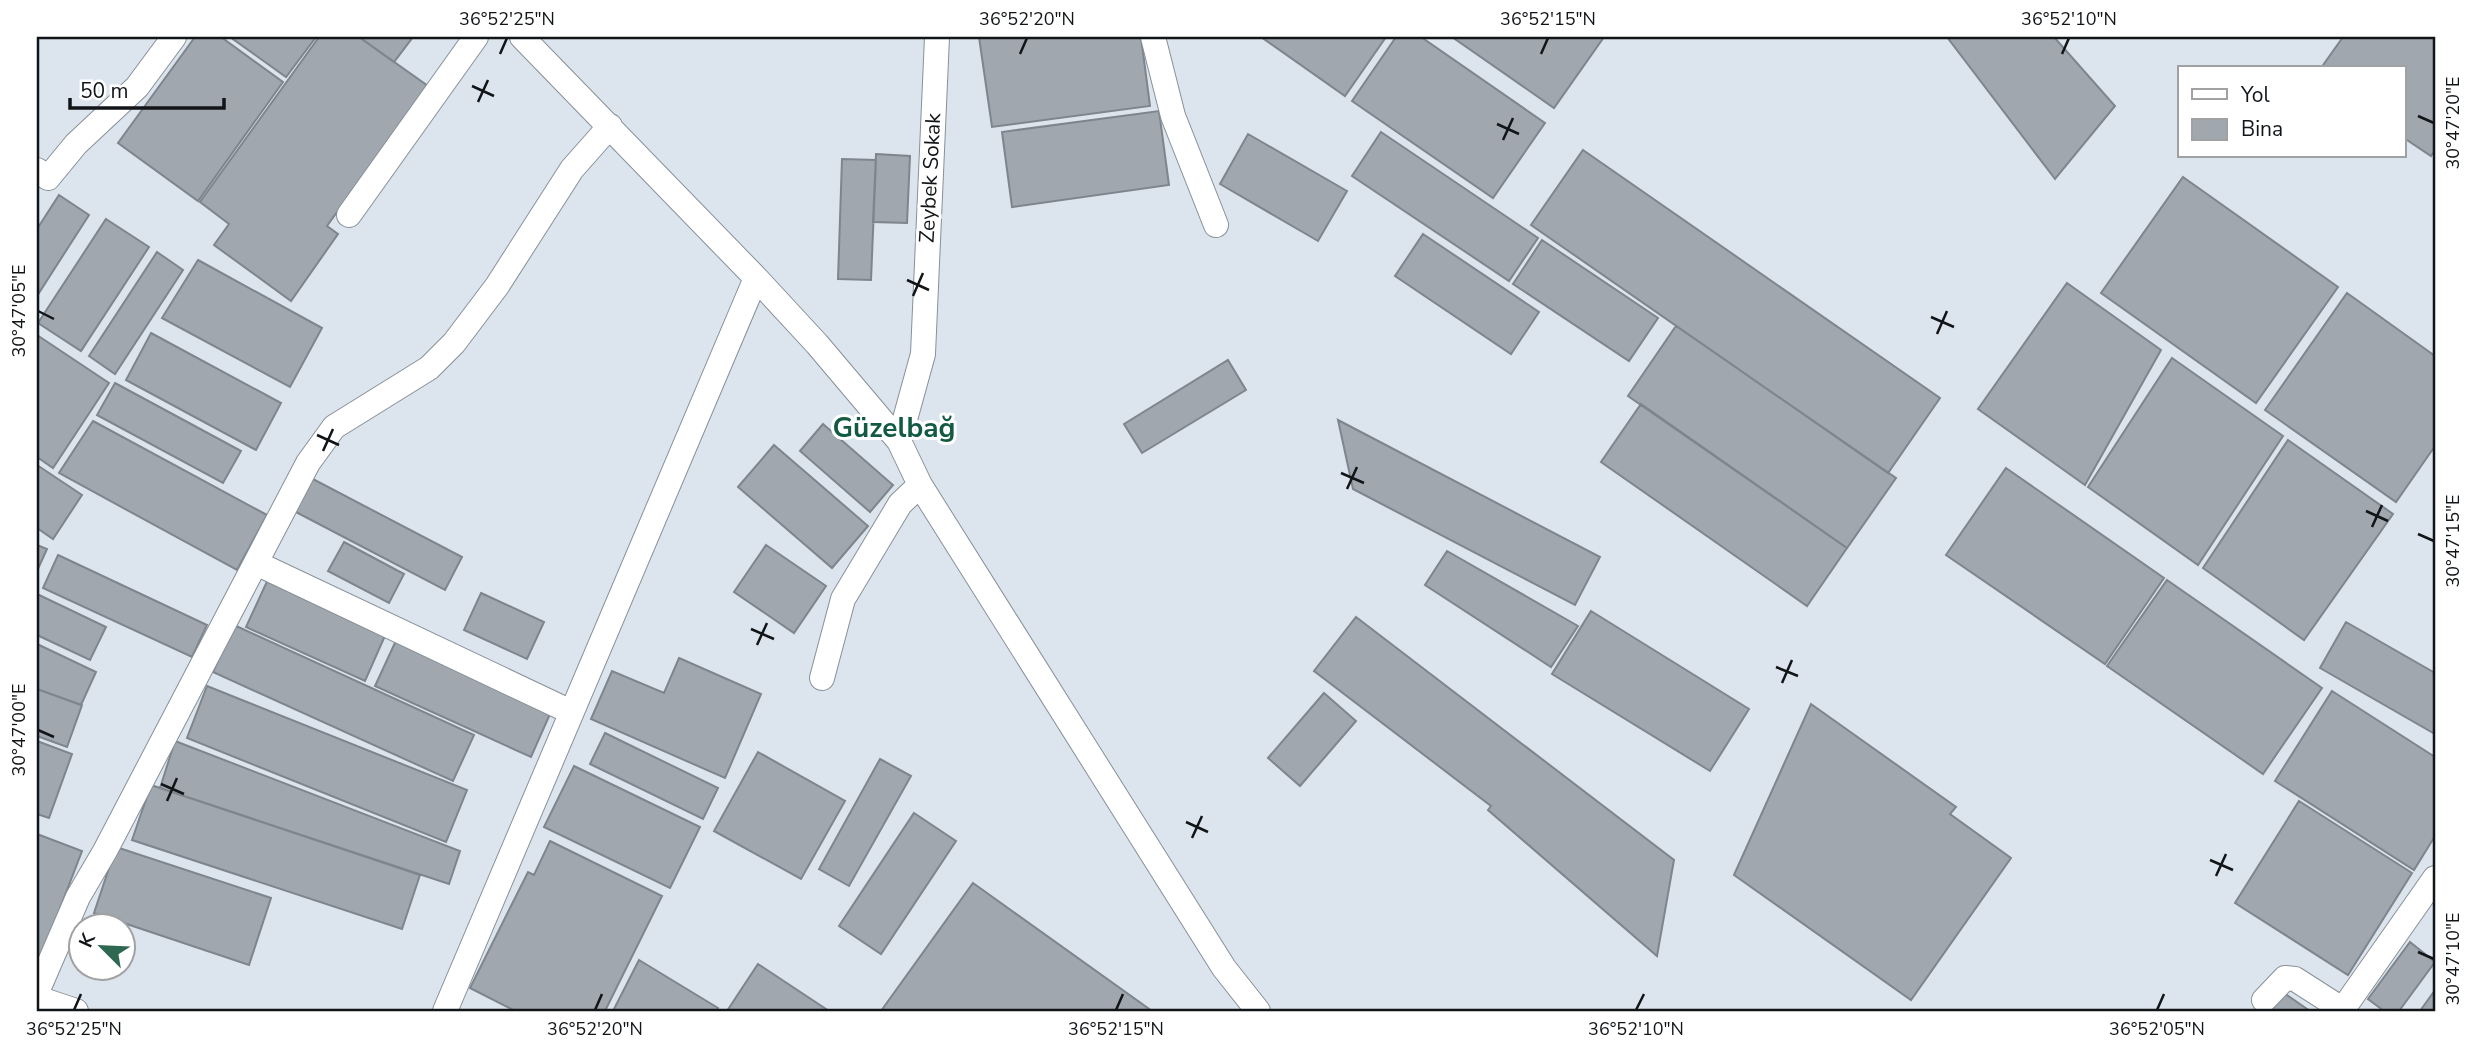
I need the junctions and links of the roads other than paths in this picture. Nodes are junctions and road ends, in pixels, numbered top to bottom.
1 (174, 37) edge
2 (477, 37) edge
3 (522, 37) edge
4 (937, 37) edge
5 (1153, 37) edge
6 (610, 126) junction
7 (37, 170) edge
8 (349, 215) dead end
9 (1216, 225) dead end
10 (756, 278) junction
11 (899, 441) junction
12 (920, 485) junction
13 (256, 564) junction
14 (822, 678) dead end
15 (571, 712) junction
16 (2435, 878) edge
17 (37, 995) edge
18 (2264, 1000) dead end
19 (2344, 1010) edge
20 (76, 1011) edge
21 (445, 1011) edge
22 (1258, 1011) edge

1 - 7 street
2 - 8 street
3 - 6 street
4 - 11 street, Zeybek Sokak
5 - 9 street
6 - 10 street
6 - 13 street
10 - 11 street
10 - 15 street
11 - 12 street
12 - 14 street
12 - 22 street
13 - 15 street
13 - 17 street
15 - 21 street
16 - 19 street
17 - 20 street
18 - 19 street

